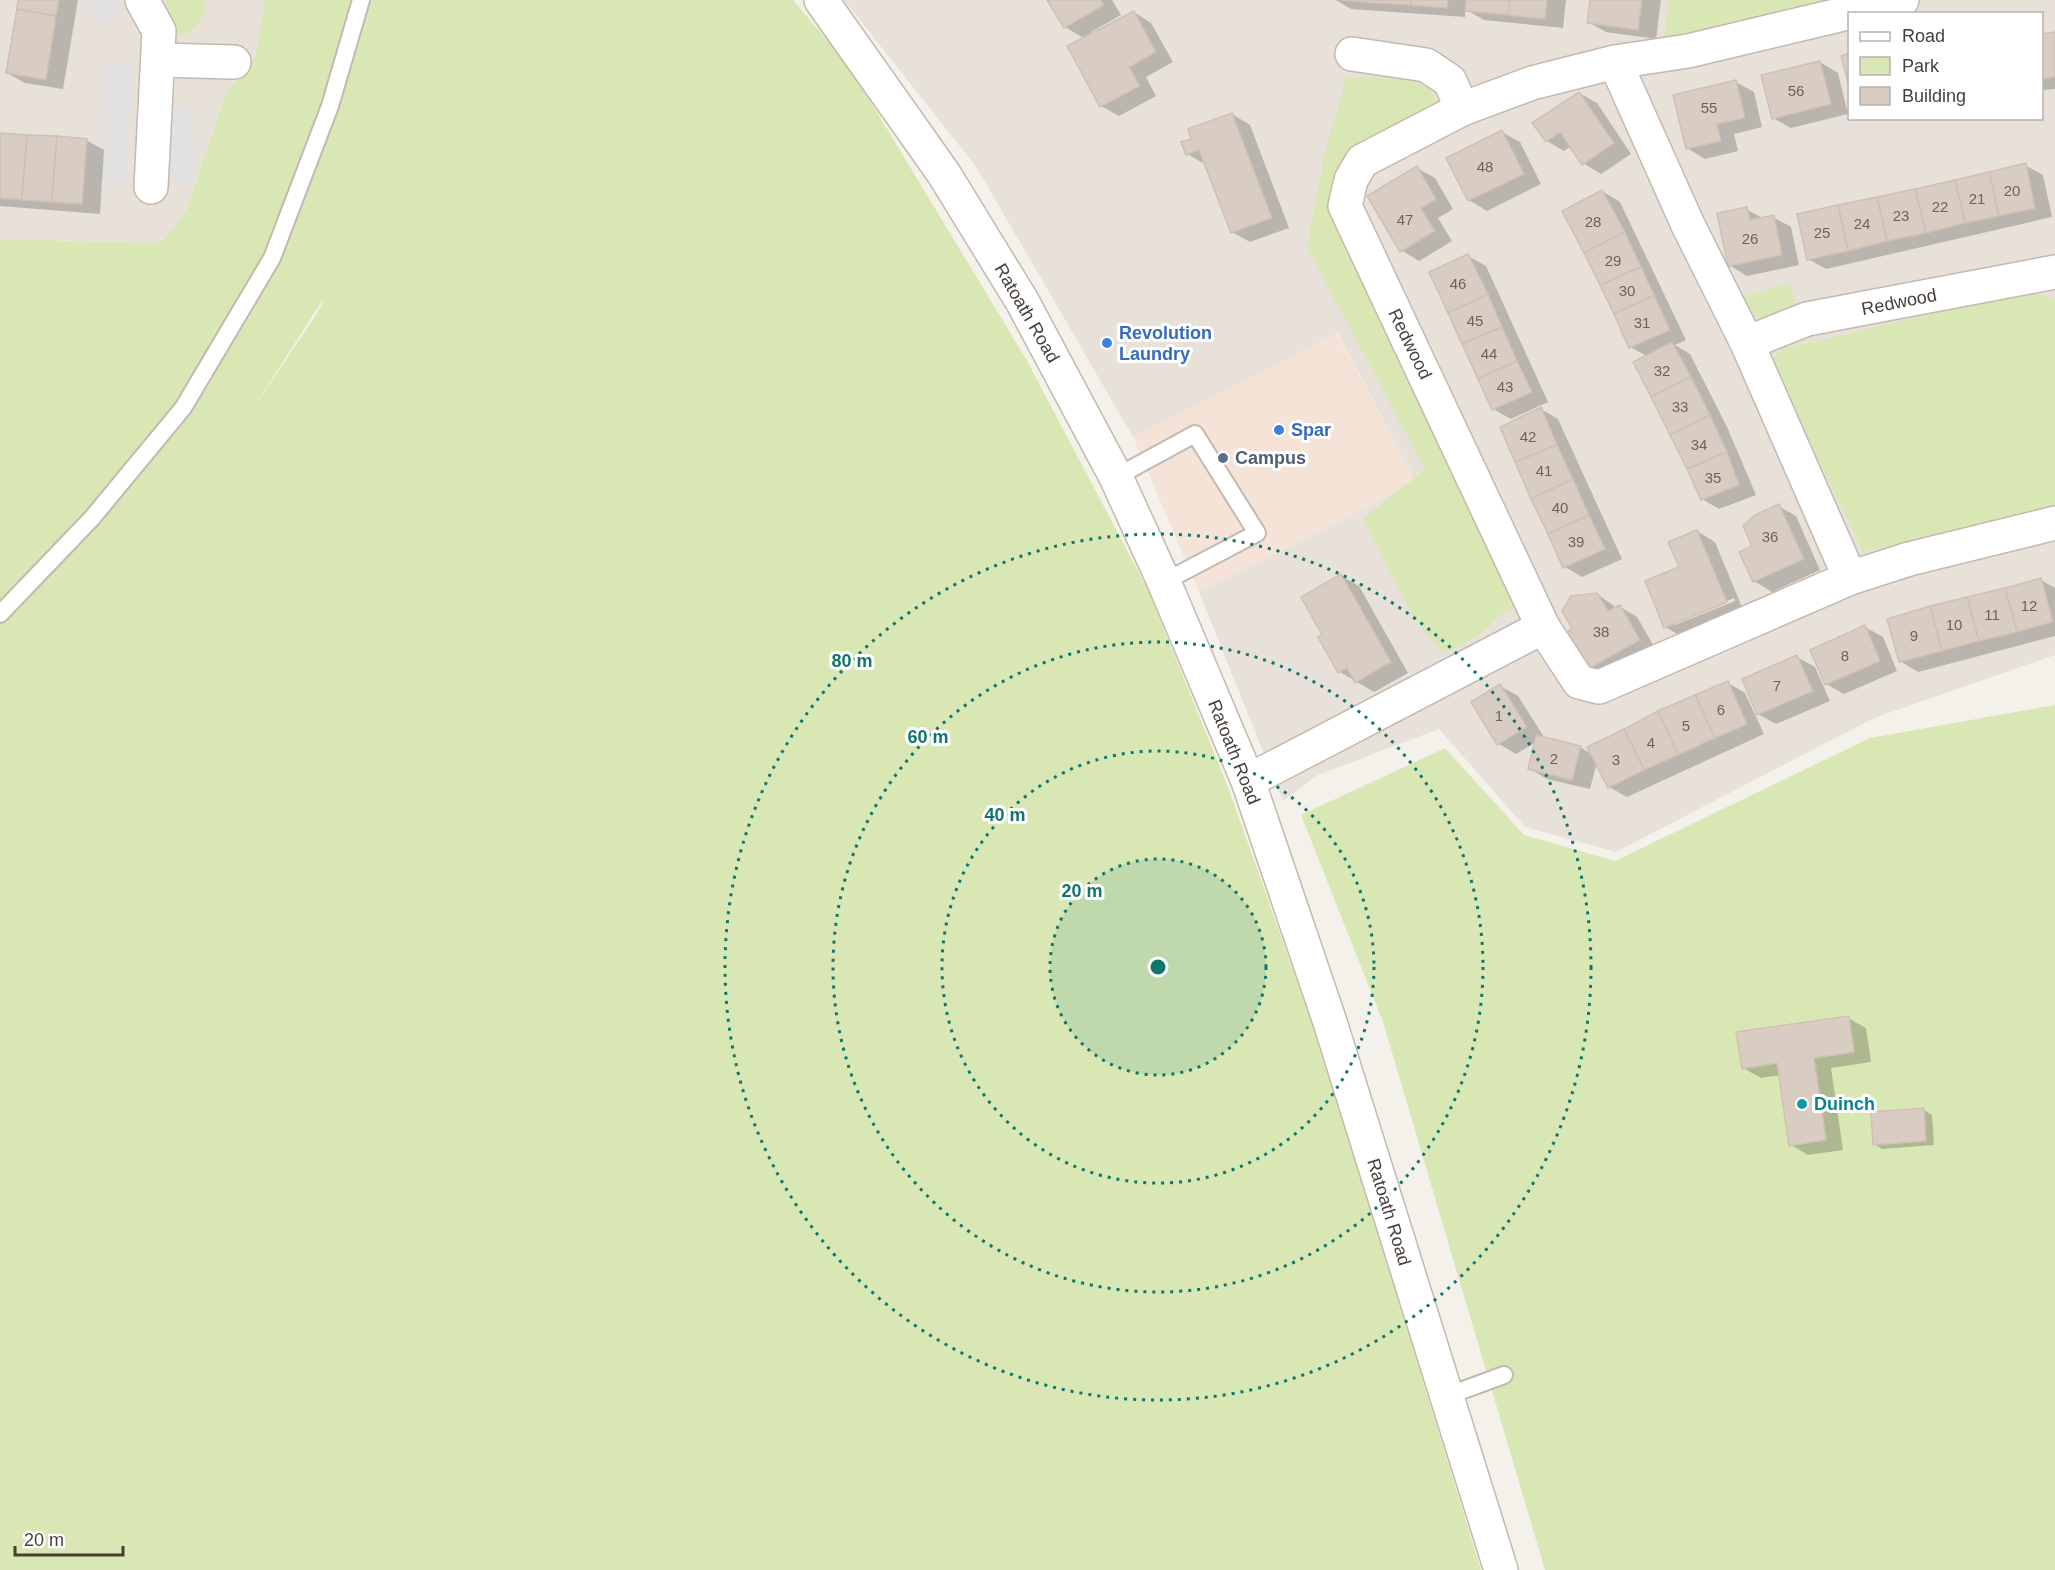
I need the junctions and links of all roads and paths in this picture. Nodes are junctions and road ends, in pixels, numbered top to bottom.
1 (142, 0) edge
2 (361, 0) edge
3 (821, 0) edge
4 (1902, 0) edge
5 (1852, 12) edge
6 (1848, 13) edge
7 (1352, 54) dead end
8 (158, 60) junction
9 (234, 62) dead end
10 (1615, 62) junction
11 (1462, 109) junction
12 (151, 187) dead end
13 (2055, 272) edge
14 (1747, 343) junction
15 (1116, 477) junction
16 (2055, 523) edge
17 (1850, 578) junction
18 (1164, 582) junction
19 (0, 614) edge
20 (1543, 627) junction
21 (1248, 781) junction
22 (1504, 1375) dead end
23 (1447, 1396) junction
24 (1501, 1570) edge

1 - 8 street
2 - 19 lane
3 - 15 street, Ratoath Road
4 - 5 street, Redwood
6 - 10 street, Redwood
7 - 11 street
8 - 9 street
8 - 12 street
10 - 11 street, Redwood
10 - 14 street
11 - 20 street, Redwood
13 - 14 street, Redwood
14 - 17 street
15 - 18 street, Ratoath Road
15 - 18 lane
16 - 17 street, Redwood
17 - 20 street, Redwood
18 - 21 street, Ratoath Road
20 - 21 street
21 - 23 street, Ratoath Road
22 - 23 lane
23 - 24 street, Ratoath Road

